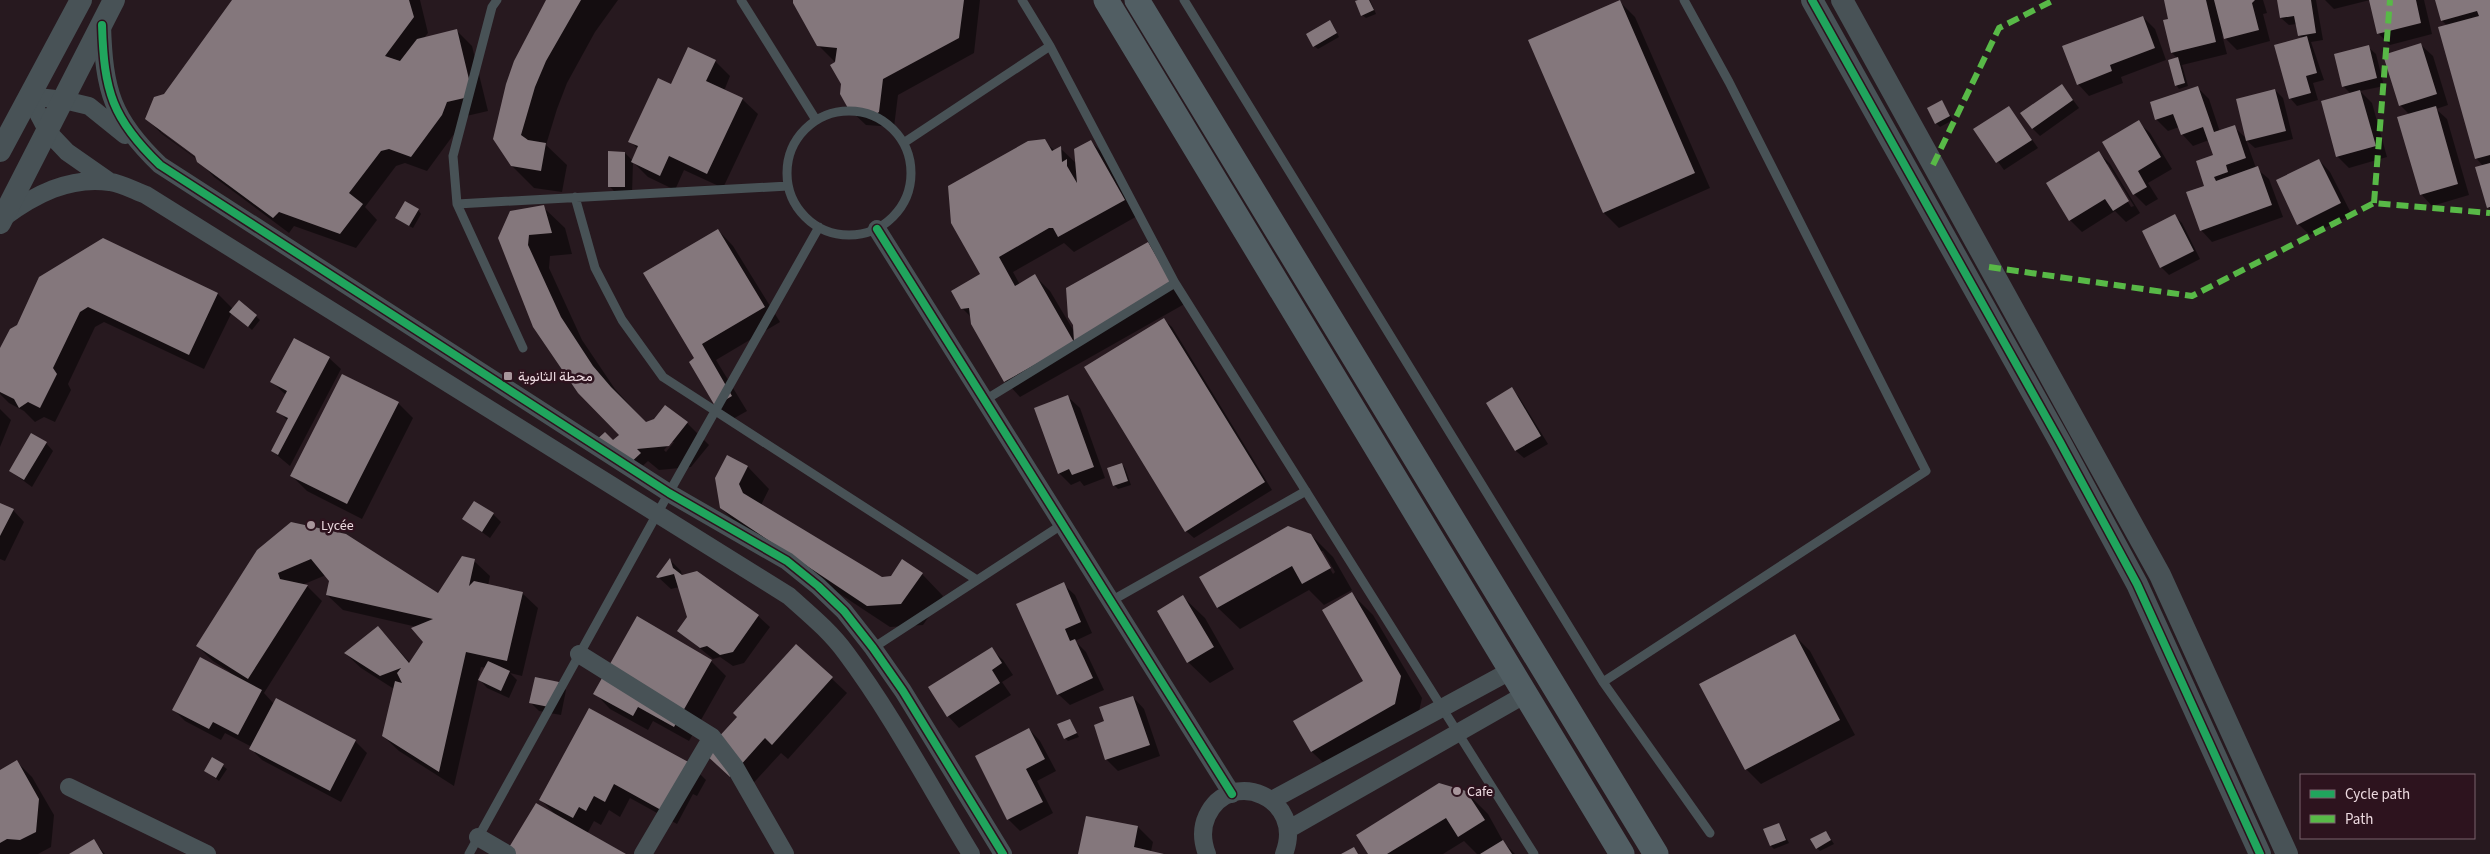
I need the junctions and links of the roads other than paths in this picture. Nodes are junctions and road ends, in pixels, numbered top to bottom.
1 (81, 0) edge
2 (114, 0) edge
3 (497, 0) edge
4 (741, 0) edge
5 (1022, 0) edge
6 (1106, 0) edge
7 (1137, 0) edge
8 (1184, 0) edge
9 (1684, 0) edge
10 (1812, 0) edge
11 (1842, 0) edge
12 (102, 25) junction
13 (1050, 46) junction
14 (29, 96) junction
15 (64, 100) junction
16 (816, 120) junction
17 (48, 132) junction
18 (905, 142) junction
19 (138, 144) junction
20 (0, 151) edge
21 (110, 182) junction
22 (788, 186) junction
23 (575, 198) junction
24 (457, 204) junction
25 (1, 221) edge
26 (819, 227) junction
27 (877, 229) junction
28 (1175, 283) junction
29 (523, 348) dead end
30 (985, 400) junction
31 (714, 410) junction
32 (1306, 491) junction
33 (669, 493) junction
34 (657, 514) junction
35 (1063, 524) junction
36 (977, 580) junction
37 (1111, 601) junction
38 (873, 648) junction
39 (579, 654) junction
40 (1512, 670) junction
41 (1604, 682) junction
42 (1526, 694) junction
43 (1442, 707) junction
44 (1458, 733) junction
45 (712, 737) junction
46 (69, 787) dead end
47 (1232, 794) junction
48 (1272, 800) junction
49 (1289, 829) junction
50 (1710, 833) dead end
51 (478, 837) junction
52 (207, 854) edge
53 (469, 854) edge
54 (507, 854) edge
55 (643, 854) edge
56 (785, 854) edge
57 (971, 854) edge
58 (1003, 854) edge
59 (1207, 854) edge
60 (1284, 854) edge
61 (1534, 854) edge
62 (1622, 854) edge
63 (1656, 854) edge
64 (2260, 854) edge
65 (2287, 854) edge

1 - 14 street
2 - 12 street
3 - 24 lane
4 - 16 lane
5 - 13 lane
6 - 40 main road
7 - 63 main road
8 - 41 lane
9 - 41 lane
10 - 64 street
11 - 65 street
12 - 15 street
12 - 19 street
13 - 18 lane
13 - 28 lane
14 - 15 street
14 - 17 street
14 - 20 street
15 - 17 street
15 - 19 street
16 - 18 lane
16 - 22 lane
17 - 21 street
17 - 25 street
18 - 27 lane
19 - 33 street
21 - 25 street
21 - 34 street
22 - 23 lane
22 - 26 lane
23 - 24 lane
23 - 31 lane
24 - 29 lane
26 - 27 lane
26 - 31 lane
27 - 30 street
28 - 30 lane
28 - 32 lane
30 - 35 street
31 - 33 lane
31 - 36 lane
32 - 37 lane
32 - 43 lane
33 - 34 lane
33 - 38 street
34 - 39 lane
34 - 57 street
35 - 36 lane
35 - 37 street
36 - 38 lane
37 - 47 street
38 - 58 street
39 - 45 street
39 - 51 lane
40 - 42 main road
40 - 43 street
41 - 50 lane
42 - 44 street
42 - 62 main road
43 - 44 lane
43 - 48 street
44 - 49 street
44 - 61 lane
45 - 55 street
45 - 56 street
46 - 52 street
47 - 48 street
47 - 59 street
48 - 49 street
49 - 60 street
51 - 53 lane
51 - 54 street

